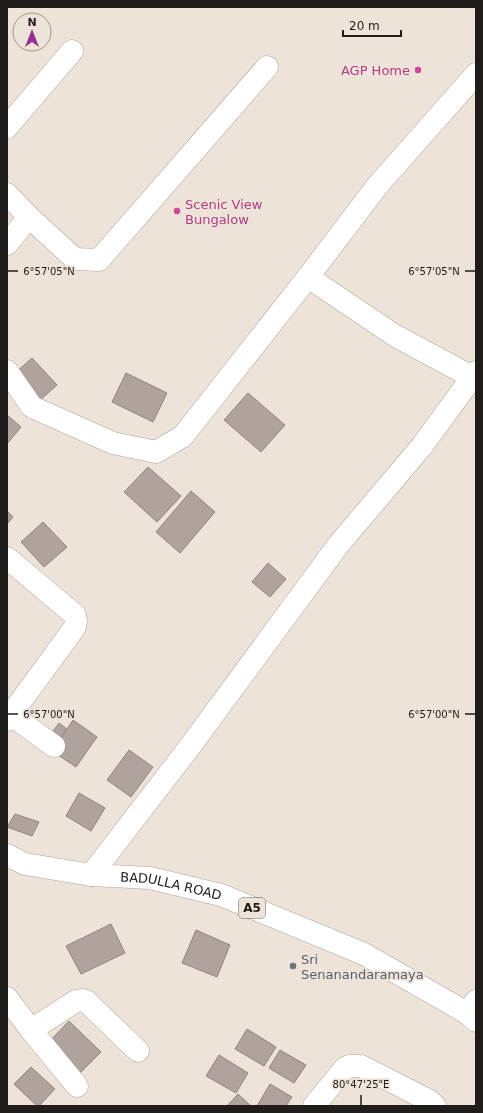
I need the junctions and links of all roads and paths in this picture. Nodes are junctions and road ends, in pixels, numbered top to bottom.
1 (72, 51) dead end
2 (267, 67) dead end
3 (476, 74) edge
4 (7, 127) edge
5 (7, 194) edge
6 (29, 217) junction
7 (7, 244) edge
8 (308, 277) junction
9 (7, 371) edge
10 (474, 374) edge
11 (7, 558) edge
12 (9, 717) edge
13 (54, 746) dead end
14 (7, 855) edge
15 (91, 875) junction
16 (7, 998) edge
17 (473, 1012) edge
18 (31, 1030) junction
19 (138, 1051) dead end
20 (77, 1086) dead end
21 (314, 1106) edge
22 (435, 1106) edge

1 - 4 main road
2 - 6 main road
3 - 8 main road
5 - 6 main road
6 - 7 main road
8 - 9 main road
8 - 10 main road
10 - 15 main road
11 - 12 main road
12 - 13 main road
14 - 15 main road, BADULLA ROAD / A5
15 - 17 main road, BADULLA ROAD / A5
16 - 18 main road
18 - 19 main road
18 - 20 main road
21 - 22 main road

